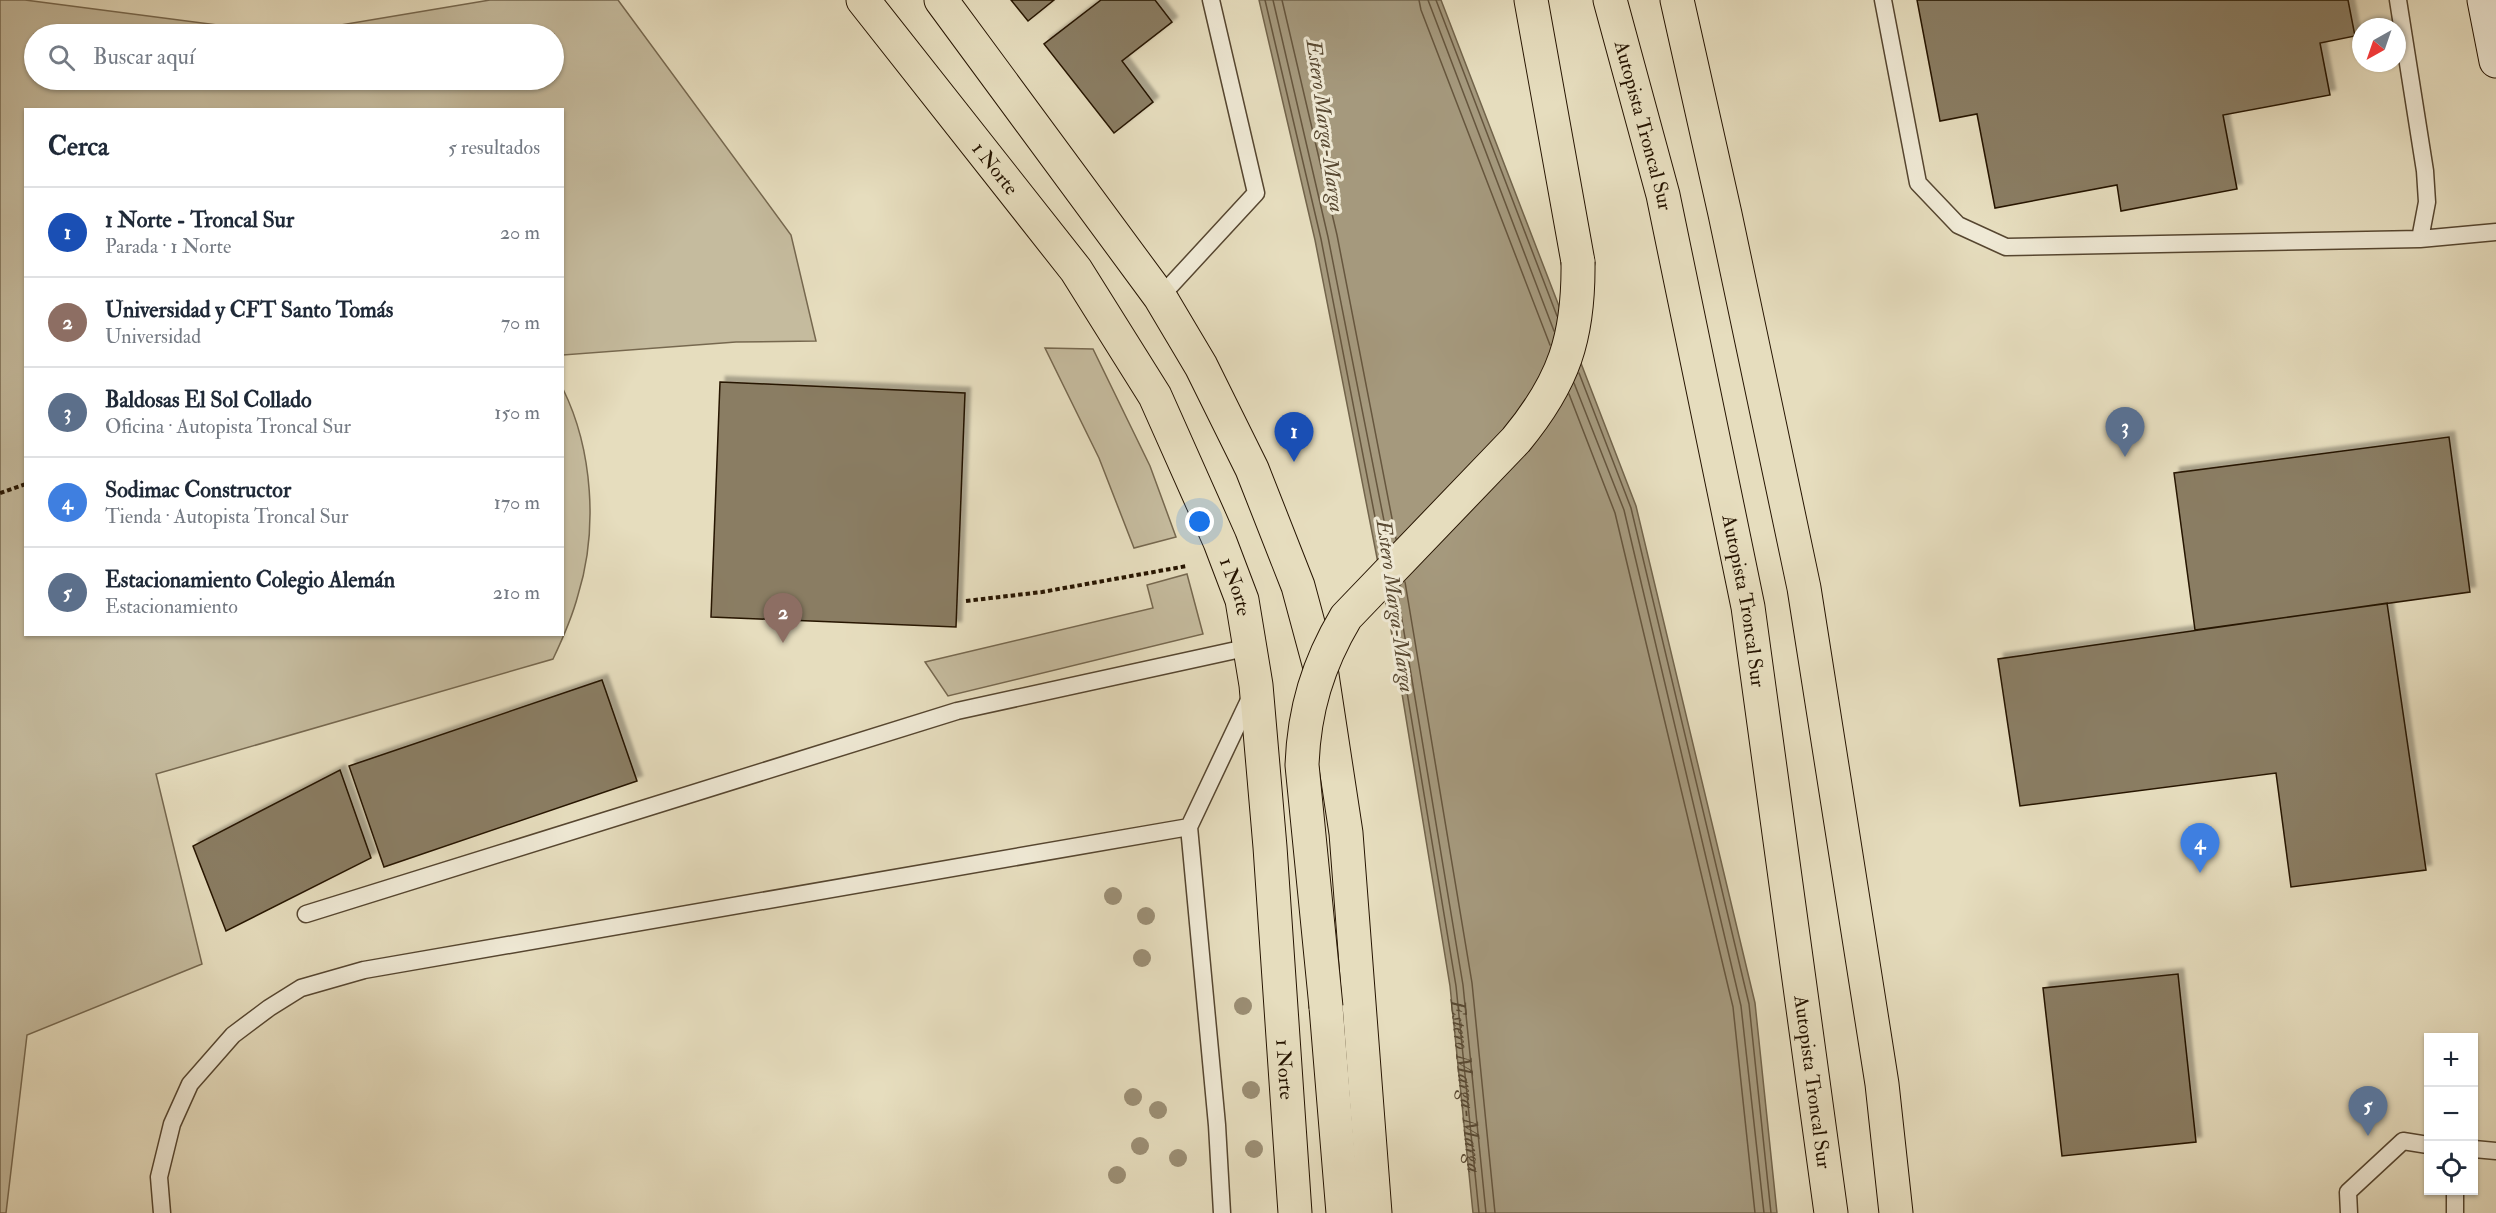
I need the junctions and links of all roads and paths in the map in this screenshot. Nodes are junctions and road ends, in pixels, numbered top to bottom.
1 (863, 0) edge
2 (941, 0) edge
3 (1211, 0) edge
4 (1531, 0) edge
5 (1610, 0) edge
6 (1677, 0) edge
7 (1883, 0) edge
8 (2398, 0) edge
9 (2484, 0) edge
10 (2496, 61) edge
11 (2496, 232) edge
12 (2420, 239) junction
13 (1160, 297) junction
14 (24, 485) edge
15 (0, 493) edge
16 (1226, 558) junction
17 (966, 601) dead end
18 (1250, 647) junction
19 (1256, 685) junction
20 (1189, 827) junction
21 (306, 914) dead end
22 (1882, 1084) junction
23 (2424, 1144) edge
24 (2478, 1149) edge
25 (2496, 1151) edge
26 (2455, 1195) edge
27 (162, 1213) edge
28 (1222, 1213) edge
29 (1295, 1213) edge
30 (1343, 1213) edge
31 (1376, 1213) edge
32 (1830, 1213) edge
33 (1896, 1213) edge
34 (1914, 1213) edge
35 (2349, 1213) edge
36 (2456, 1213) edge

1 - 16 main road, 1 Norte
2 - 13 main road
3 - 13 lane
4 - 30 main road, bridge
5 - 32 main road, Autopista Troncal Sur
6 - 22 main road
7 - 12 lane
8 - 12 lane
9 - 10 main road
11 - 12 lane
13 - 31 main road
14 - 15 path
16 - 17 path
16 - 18 main road, 1 Norte
18 - 19 main road, 1 Norte
18 - 21 lane
19 - 20 lane
19 - 29 main road, 1 Norte
20 - 27 lane
20 - 28 lane
22 - 33 main road
22 - 34 main road
23 - 35 lane
24 - 25 lane
26 - 36 lane

